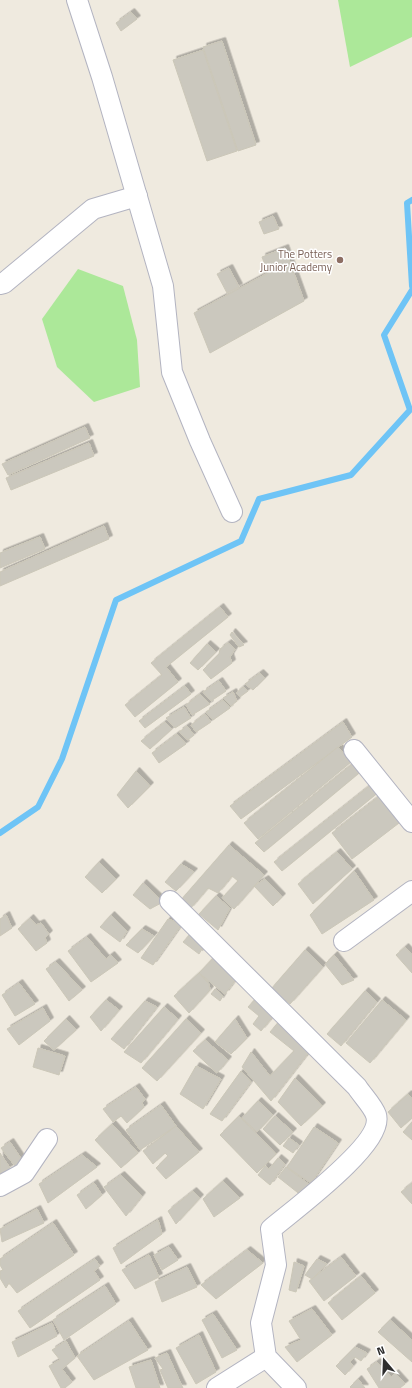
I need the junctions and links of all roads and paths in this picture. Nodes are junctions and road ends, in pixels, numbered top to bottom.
1 (77, 0) edge
2 (137, 196) junction
3 (0, 284) edge
4 (232, 512) dead end
5 (354, 750) dead end
6 (412, 822) edge
7 (412, 891) edge
8 (170, 901) dead end
9 (344, 941) dead end
10 (47, 1139) dead end
11 (0, 1186) edge
12 (266, 1357) junction
13 (217, 1388) edge
14 (296, 1388) edge

1 - 2 street
2 - 3 street
2 - 4 street
5 - 6 street
7 - 9 street
8 - 12 street
10 - 11 street
12 - 13 street
12 - 14 street

